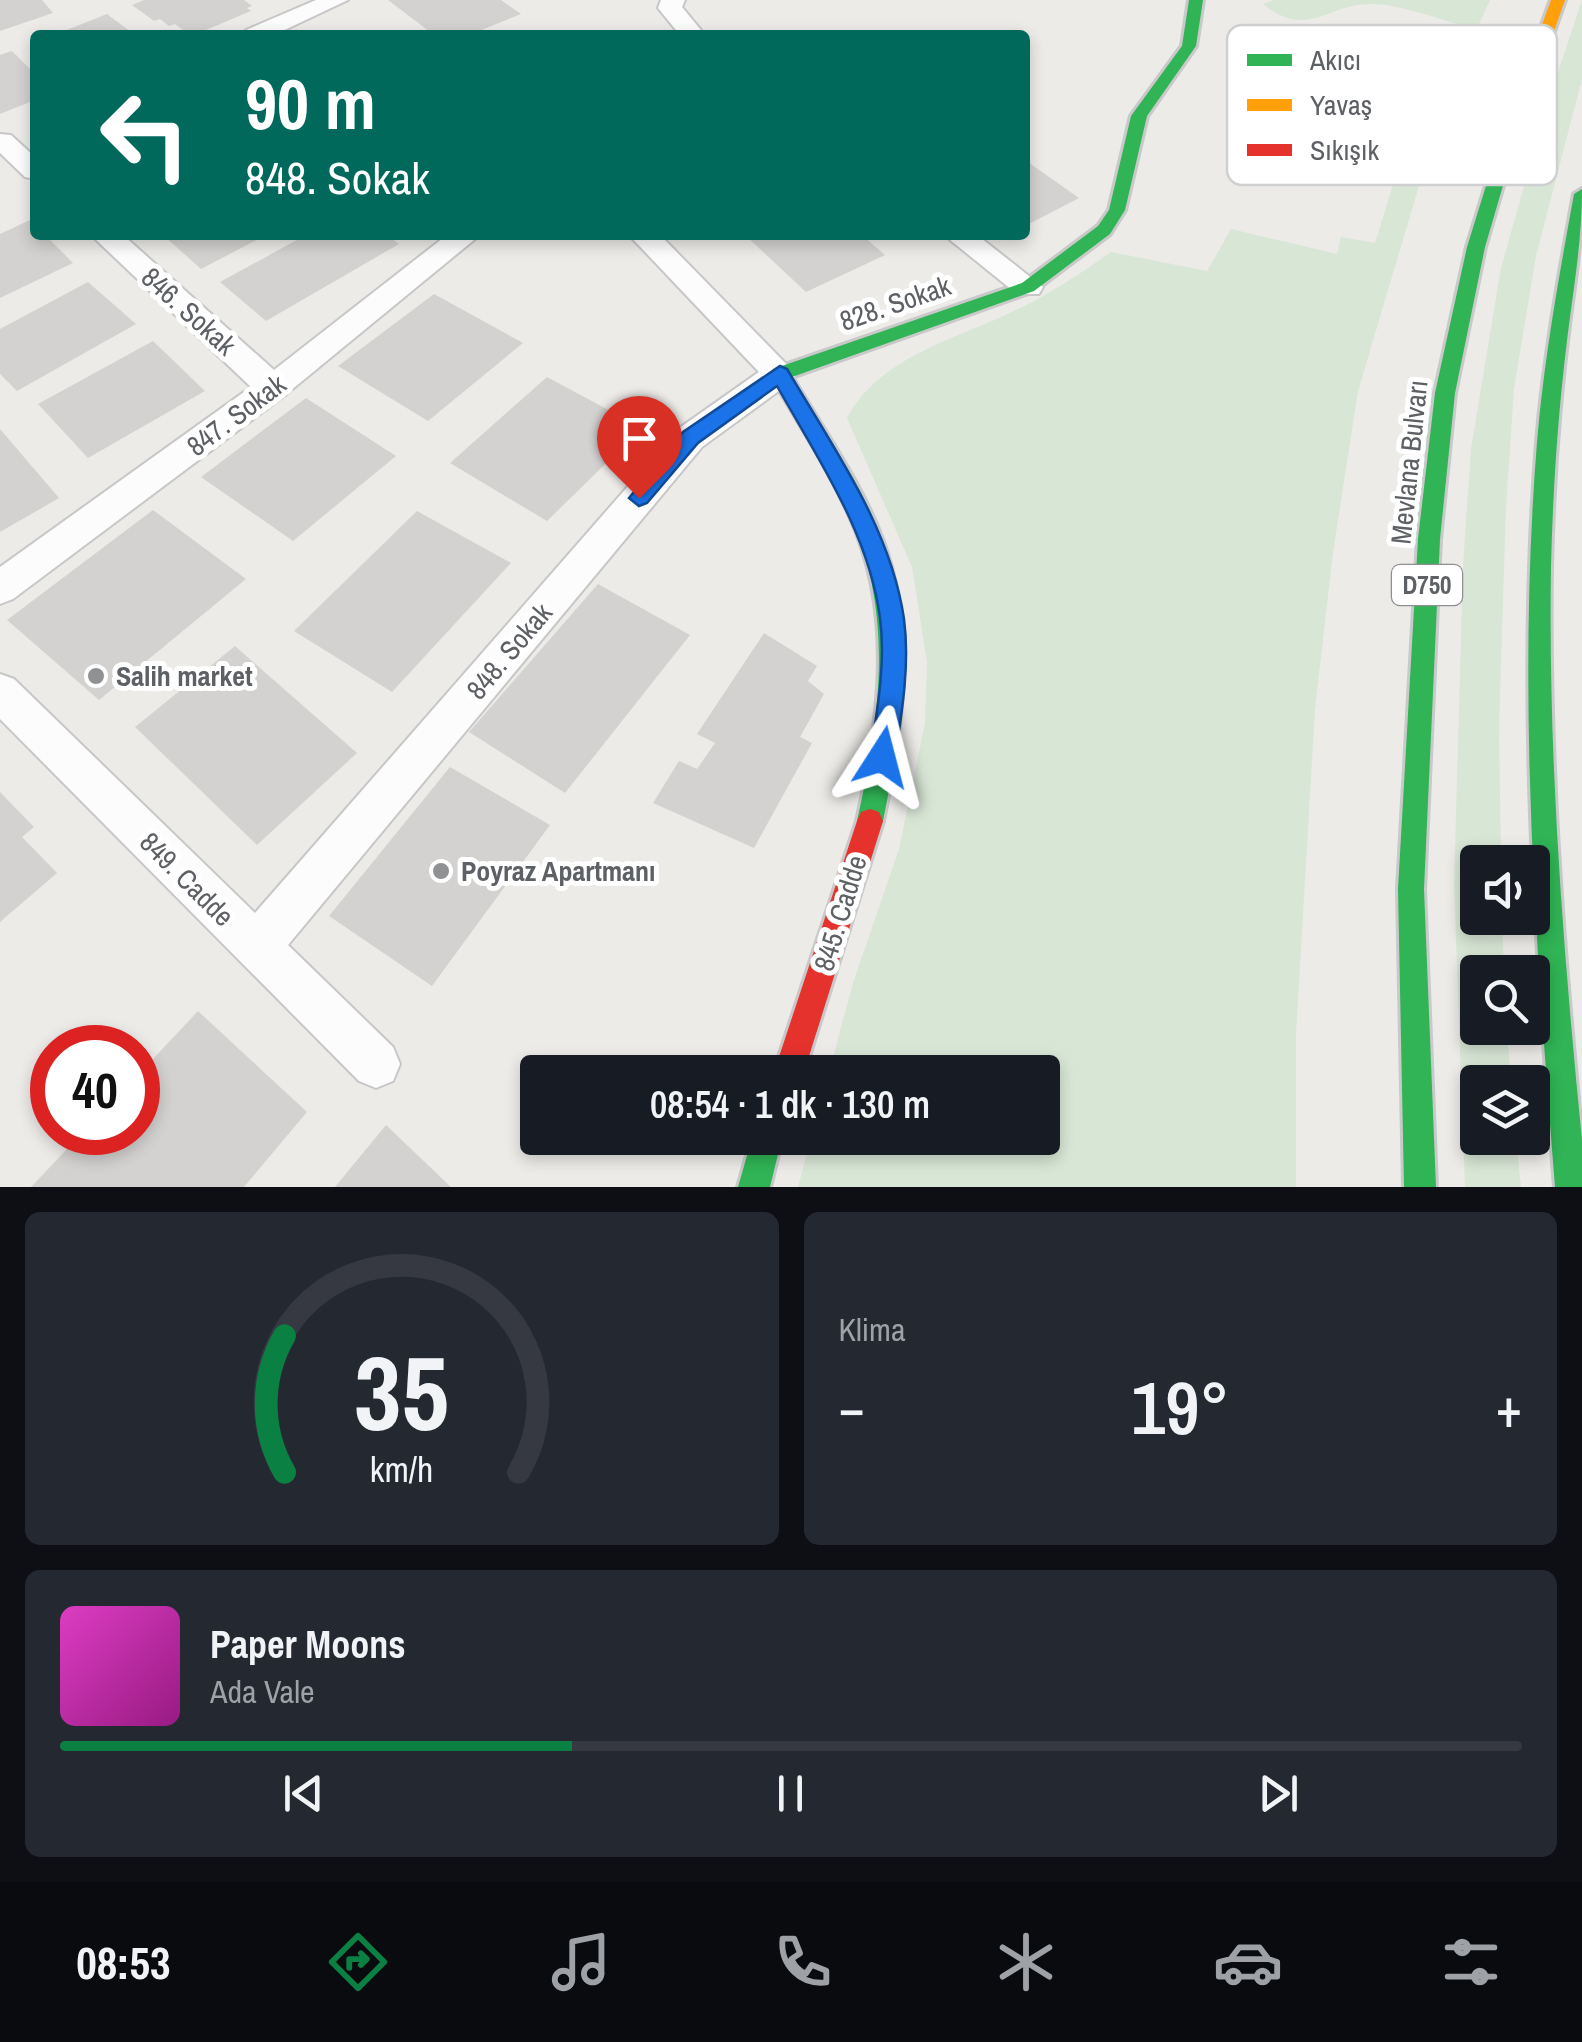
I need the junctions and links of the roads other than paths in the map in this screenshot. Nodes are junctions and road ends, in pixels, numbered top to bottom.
1 (1196, 0) edge
2 (1558, 0) edge
3 (328, 1) edge
4 (672, 4) edge
5 (1549, 25) edge
6 (265, 30) edge
7 (690, 30) edge
8 (30, 129) edge
9 (1, 142) edge
10 (30, 167) edge
11 (1495, 185) edge
12 (1582, 194) edge
13 (111, 240) edge
14 (460, 240) edge
15 (648, 240) edge
16 (965, 240) edge
17 (1028, 288) junction
18 (780, 374) junction
19 (274, 388) junction
20 (0, 588) edge
21 (8, 715) edge
22 (256, 947) junction
23 (795, 1055) edge
24 (376, 1064) dead end
25 (762, 1155) edge
26 (754, 1187) edge
27 (1420, 1187) edge
28 (1570, 1187) edge

1 - 17 main road, 828. Sokak
2 - 5 main road, Mevlana Bulvarı / D750
3 - 6 street
4 - 7 street
8 - 9 street
9 - 10 street
11 - 27 main road, Mevlana Bulvarı / D750
12 - 28 main road
13 - 19 street, 846. Sokak
14 - 19 street, 847. Sokak
15 - 18 street, 845. Cadde
16 - 17 street
17 - 18 main road, 828. Sokak
18 - 22 street, 848. Sokak
18 - 23 main road, 845. Cadde
19 - 20 street, 847. Sokak
21 - 22 street, 849. Cadde
22 - 24 street, 849. Cadde
25 - 26 main road

